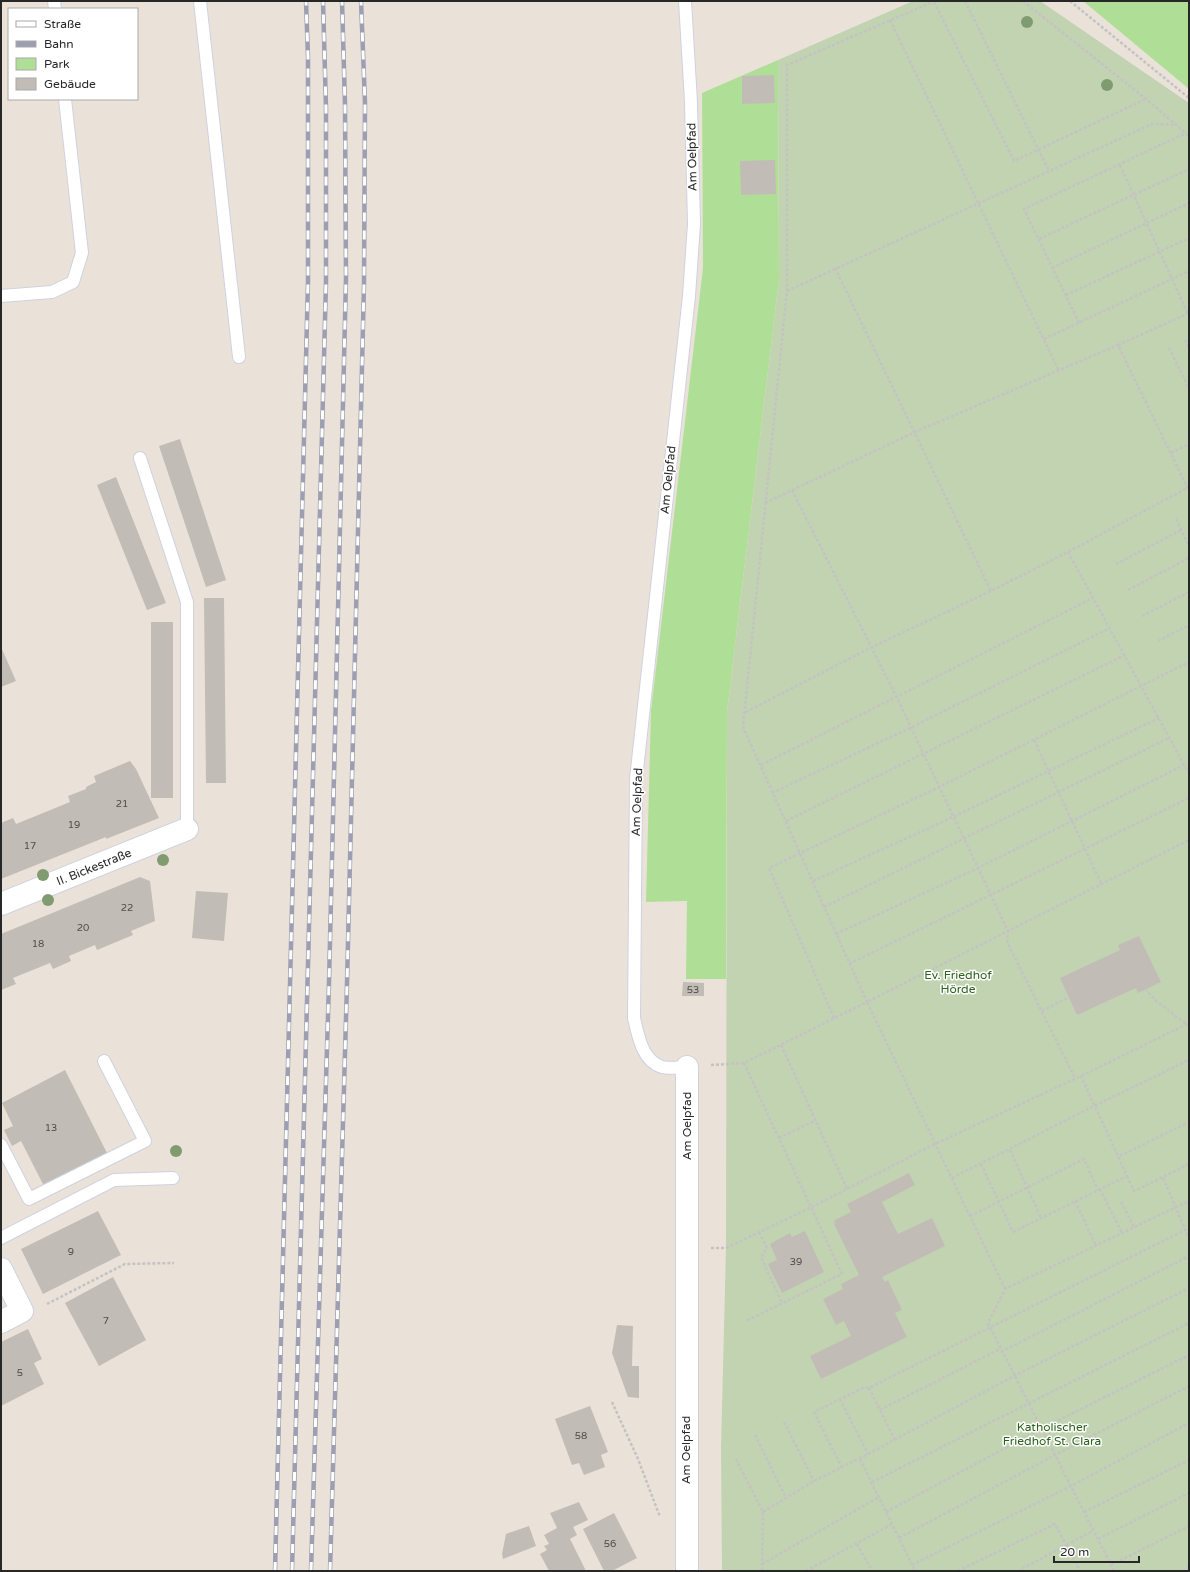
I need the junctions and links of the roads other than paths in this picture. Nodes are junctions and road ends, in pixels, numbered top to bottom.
1 (200, 1) edge
2 (684, 1) edge
3 (65, 100) edge
4 (1, 296) edge
5 (239, 357) dead end
6 (140, 458) dead end
7 (187, 830) joint
8 (1, 904) edge
9 (104, 1061) dead end
10 (687, 1067) joint
11 (1, 1145) edge
12 (173, 1178) dead end
13 (1, 1238) edge
14 (1, 1269) edge
15 (1, 1322) edge
16 (687, 1571) edge

1 - 5 lane
2 - 10 lane, Am Oelpfad
3 - 4 lane
6 - 7 lane
7 - 8 street, II. Bickestraße
9 - 11 lane
10 - 16 street, Am Oelpfad
12 - 13 lane
14 - 15 street

